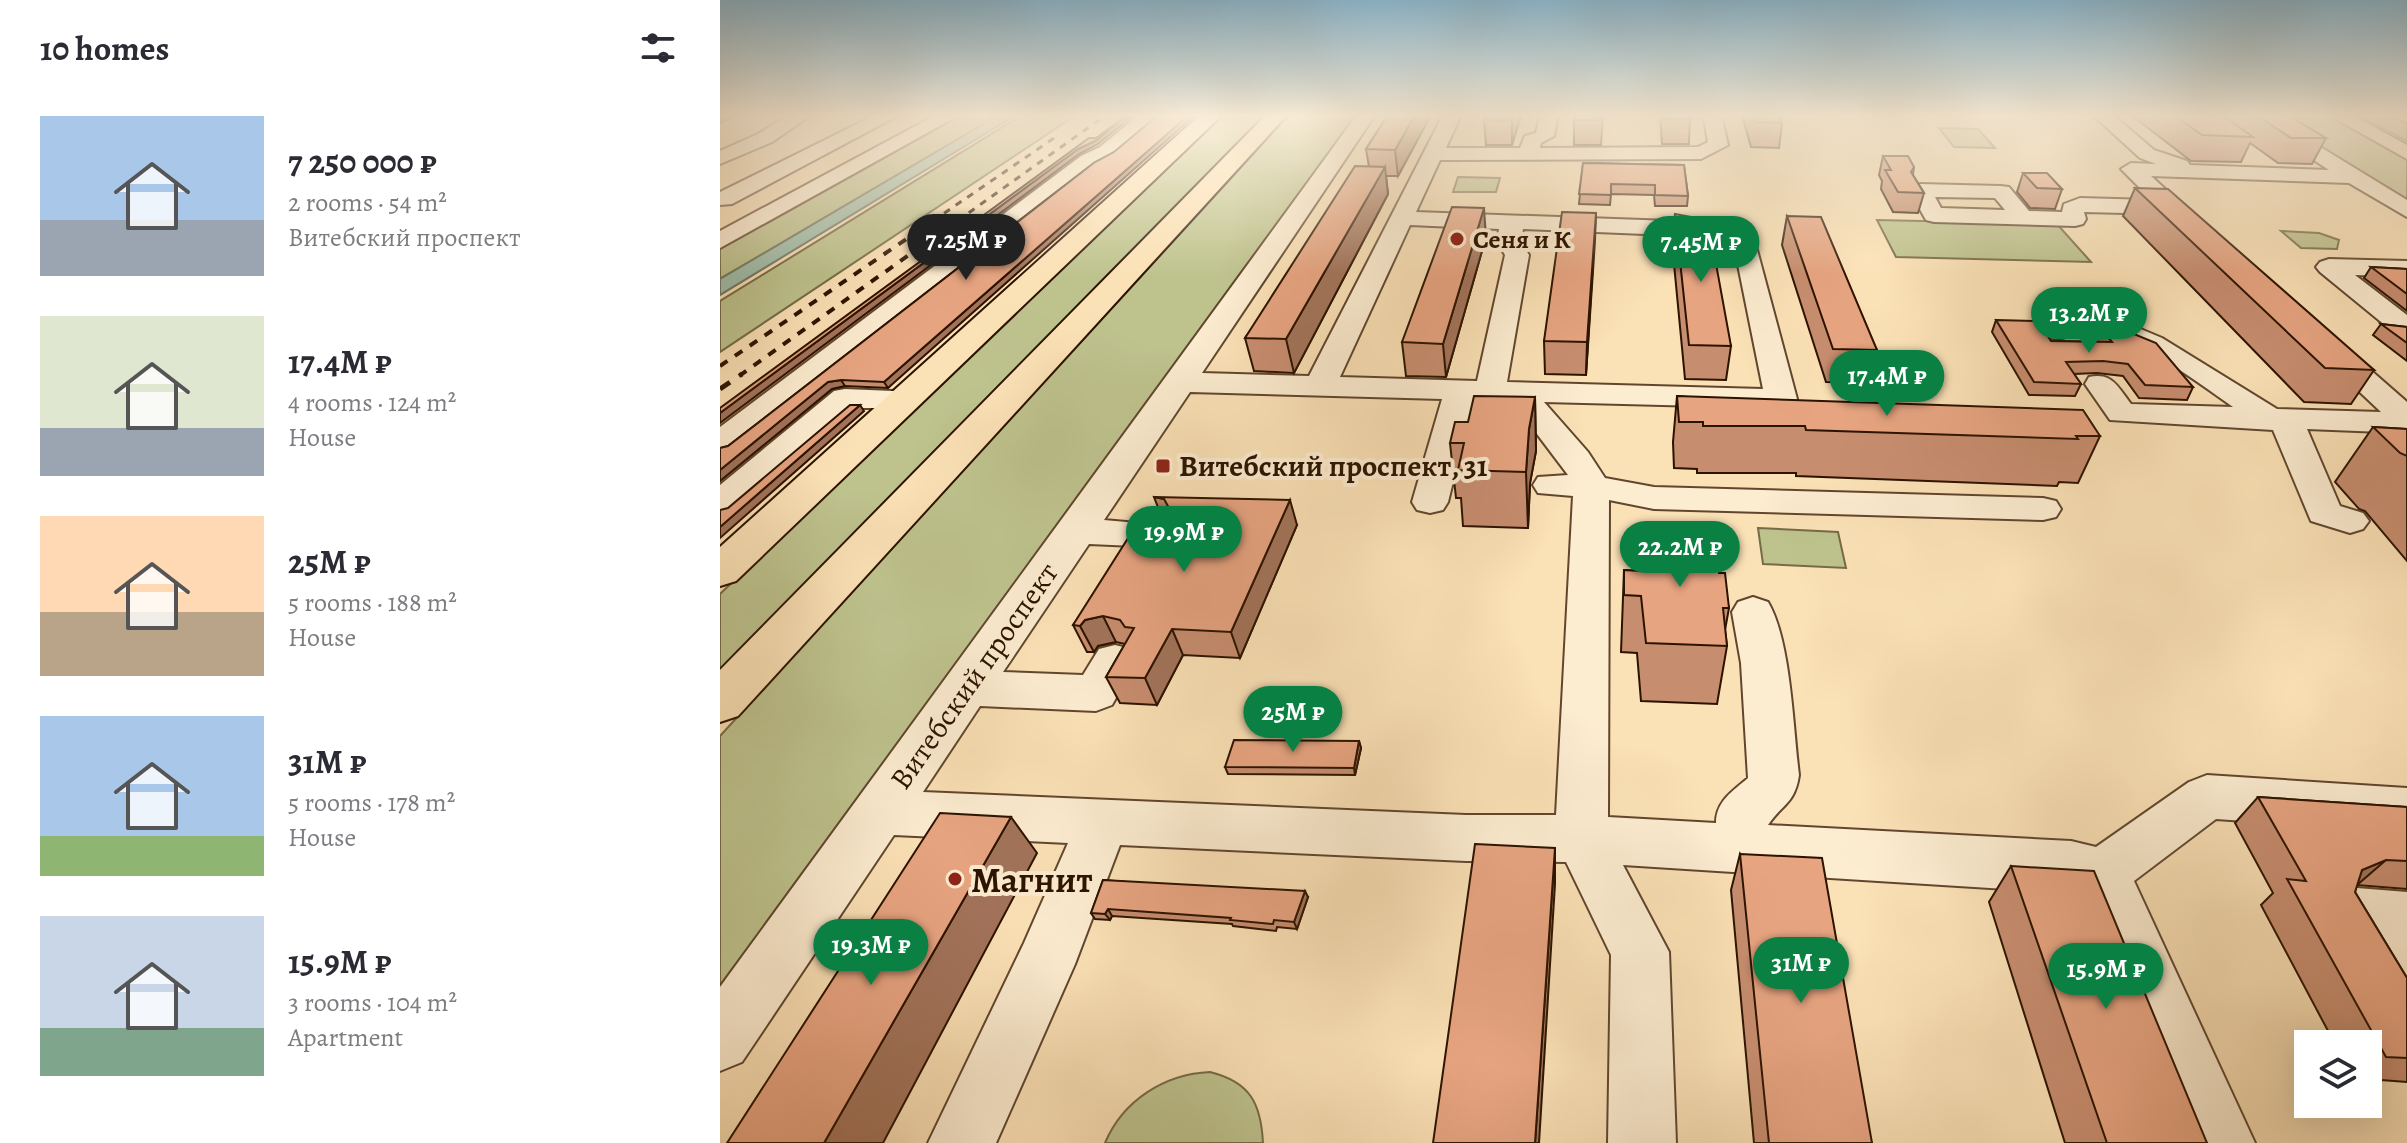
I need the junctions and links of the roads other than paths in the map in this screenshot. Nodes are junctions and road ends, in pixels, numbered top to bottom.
1 (783, 168) edge
2 (841, 168) edge
3 (846, 168) edge
4 (1077, 168) edge
5 (1147, 168) edge
6 (1226, 168) edge
7 (1337, 168) edge
8 (1428, 168) edge
9 (2187, 168) edge
10 (2267, 168) edge
11 (2339, 168) edge
12 (2195, 171) junction
13 (2275, 174) junction
14 (2353, 177) junction
15 (1392, 184) edge
16 (1420, 185) junction
17 (722, 199) edge
18 (787, 199) junction
19 (2169, 207) junction
20 (2407, 210) edge
21 (1403, 218) junction
22 (2023, 218) dead end
23 (1512, 223) junction
24 (720, 230) edge
25 (2208, 240) edge
26 (720, 241) edge
27 (2401, 273) edge
28 (2407, 329) edge
29 (2054, 331) dead end
30 (2312, 333) edge
31 (1180, 382) junction
32 (2100, 384) dead end
33 (1320, 386) junction
34 (1475, 391) junction
35 (851, 392) junction
36 (785, 393) junction
37 (1523, 393) junction
38 (906, 399) junction
39 (2277, 420) junction
40 (2396, 422) edge
41 (720, 443) edge
42 (2407, 453) edge
43 (1571, 485) junction
44 (1430, 502) dead end
45 (720, 504) edge
46 (2043, 509) dead end
47 (2350, 521) dead end
48 (1076, 531) junction
49 (1157, 535) edge
50 (720, 571) edge
51 (1753, 612) dead end
52 (1115, 661) edge
53 (966, 688) junction
54 (720, 702) edge
55 (2407, 810) edge
56 (879, 812) junction
57 (1102, 824) junction
58 (1581, 839) junction
59 (1742, 848) junction
60 (2103, 873) junction
61 (2407, 919) edge
62 (2407, 995) edge
63 (720, 1040) edge
64 (962, 1143) edge
65 (1642, 1143) edge
66 (2221, 1143) edge

1 - 17 street
2 - 18 street
3 - 18 street
4 - 36 street
5 - 38 main road
6 - 54 main road
7 - 31 street, Витебский проспект
8 - 16 street
9 - 12 street
10 - 13 street
11 - 14 street
12 - 13 street
12 - 19 street
13 - 14 street
14 - 20 street
15 - 16 street
16 - 21 street
17 - 18 street
18 - 24 street
18 - 26 street
19 - 22 street
19 - 25 street
21 - 23 street
21 - 33 street
23 - 34 street
23 - 37 street
27 - 28 street
29 - 39 street
30 - 40 street
31 - 33 street
31 - 48 street, Витебский проспект
32 - 39 street
33 - 34 street
34 - 37 street
34 - 44 street
35 - 36 street
35 - 38 street
35 - 45 street
36 - 41 street
37 - 43 street
38 - 50 main road
39 - 40 street
39 - 47 street
40 - 42 street
43 - 46 street
43 - 58 street
48 - 49 street
48 - 53 street, Витебский проспект
51 - 59 street
52 - 53 street
53 - 56 street, Витебский проспект
55 - 60 street
56 - 57 street
56 - 63 street, Витебский проспект
57 - 58 street
57 - 64 street
58 - 59 street
58 - 65 street
59 - 60 street
60 - 66 street
61 - 62 street

